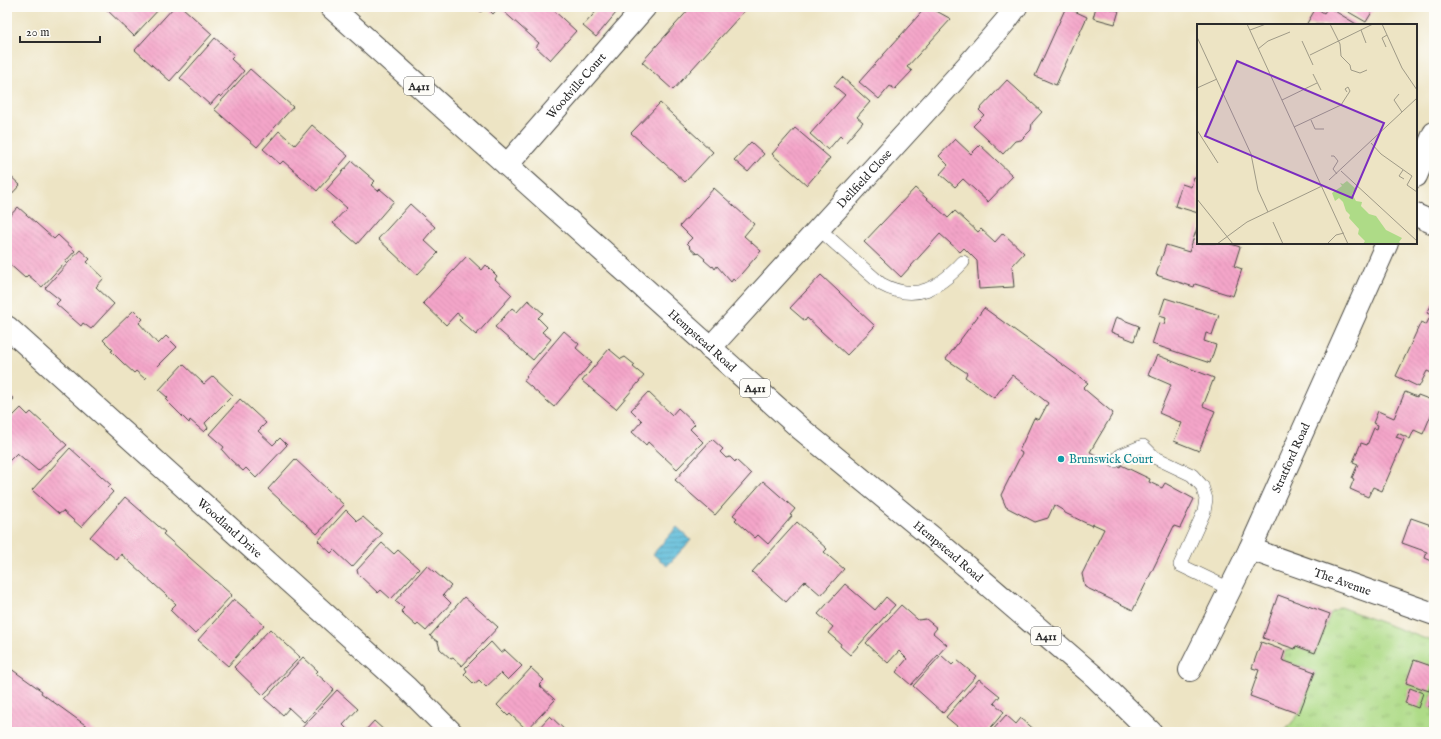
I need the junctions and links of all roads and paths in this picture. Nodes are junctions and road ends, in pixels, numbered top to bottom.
1 (331, 7) edge
2 (645, 7) edge
3 (1016, 7) edge
4 (1434, 133) edge
5 (507, 164) junction
6 (1417, 174) edge
7 (1417, 215) edge
8 (1434, 223) edge
9 (819, 229) junction
10 (1387, 244) edge
11 (963, 262) dead end
12 (7, 327) edge
13 (710, 348) junction
14 (1115, 461) dead end
15 (1250, 549) junction
16 (1230, 589) junction
17 (1434, 614) edge
18 (1190, 670) dead end
19 (450, 732) edge
20 (1151, 732) edge

1 - 5 street, Hempstead Road / A411
2 - 5 street, Woodville Court
3 - 9 street, Dellfield Close
4 - 6 street
5 - 13 street, Hempstead Road / A411
7 - 8 street
9 - 11 lane
9 - 13 street, Dellfield Close
10 - 15 street, Stratford Road
12 - 19 street, Woodland Drive
13 - 20 street, Hempstead Road / A411
14 - 16 lane
15 - 16 street, Stratford Road
15 - 17 street, The Avenue
16 - 18 street, Stratford Road

